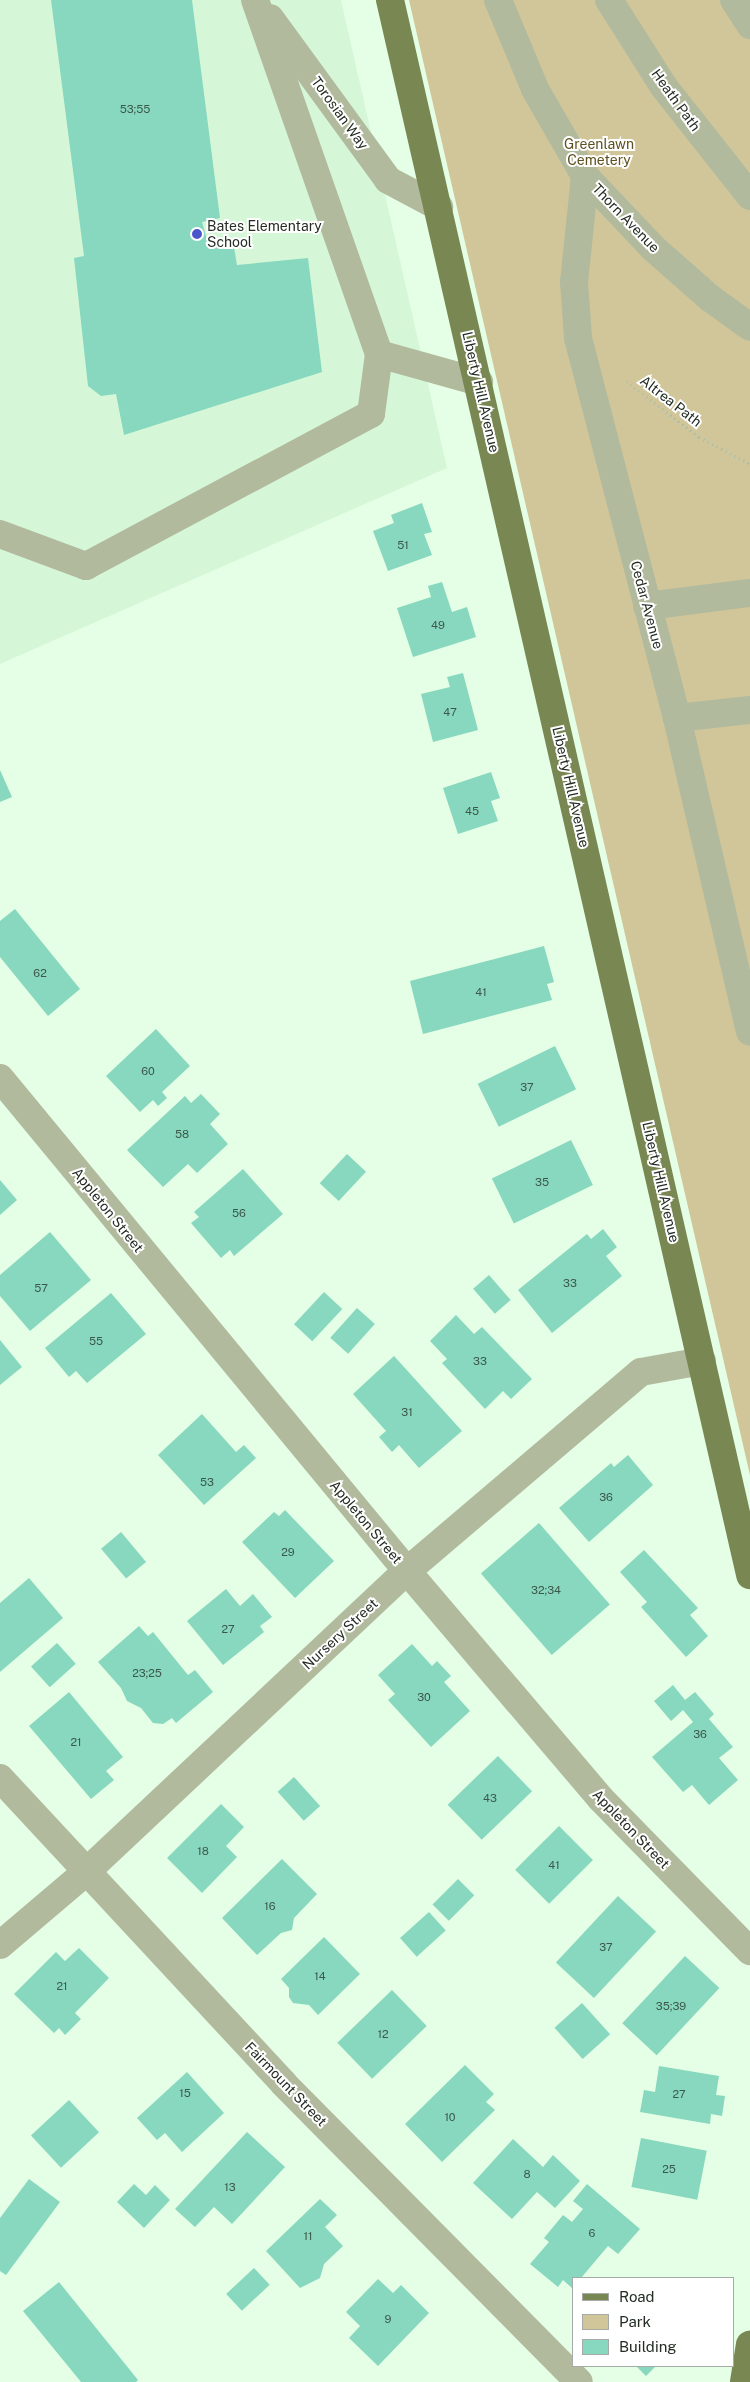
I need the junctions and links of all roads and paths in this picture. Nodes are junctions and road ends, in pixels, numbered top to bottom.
1 (256, 0) edge
2 (390, 0) edge
3 (498, 0) edge
4 (609, 0) edge
5 (734, 0) edge
6 (750, 24) edge
7 (585, 176) junction
8 (750, 196) edge
9 (439, 207) junction
10 (750, 327) edge
11 (581, 352) junction
12 (378, 354) junction
13 (479, 382) junction
14 (750, 464) edge
15 (0, 534) edge
16 (750, 593) edge
17 (647, 606) junction
18 (750, 710) edge
19 (677, 718) junction
20 (750, 1032) edge
21 (0, 1078) edge
22 (702, 1360) junction
23 (407, 1572) junction
24 (750, 1575) edge
25 (0, 1778) edge
26 (86, 1872) junction
27 (0, 1945) edge
28 (750, 1951) edge
29 (750, 2344) edge
30 (579, 2382) edge
31 (744, 2382) edge

1 - 9 street, Torosian Way
1 - 12 street
2 - 9 main road, Liberty Hill Avenue
3 - 7 street, Thorn Avenue
4 - 8 street, Heath Path
5 - 6 street
7 - 10 street, Thorn Avenue
7 - 11 street, Cedar Avenue
9 - 13 main road, Liberty Hill Avenue
11 - 14 path, Altrea Path
11 - 17 street, Cedar Avenue
12 - 13 street
12 - 15 street
13 - 22 main road, Liberty Hill Avenue
16 - 17 street
17 - 19 street, Cedar Avenue
18 - 19 street
19 - 20 street, Cedar Avenue
21 - 23 street, Appleton Street
22 - 23 street, Nursery Street
22 - 24 main road, Liberty Hill Avenue
23 - 26 street, Nursery Street
23 - 28 street, Appleton Street
25 - 26 street, Fairmount Street
26 - 27 street, Nursery Street
26 - 30 street, Fairmount Street
29 - 31 main road

